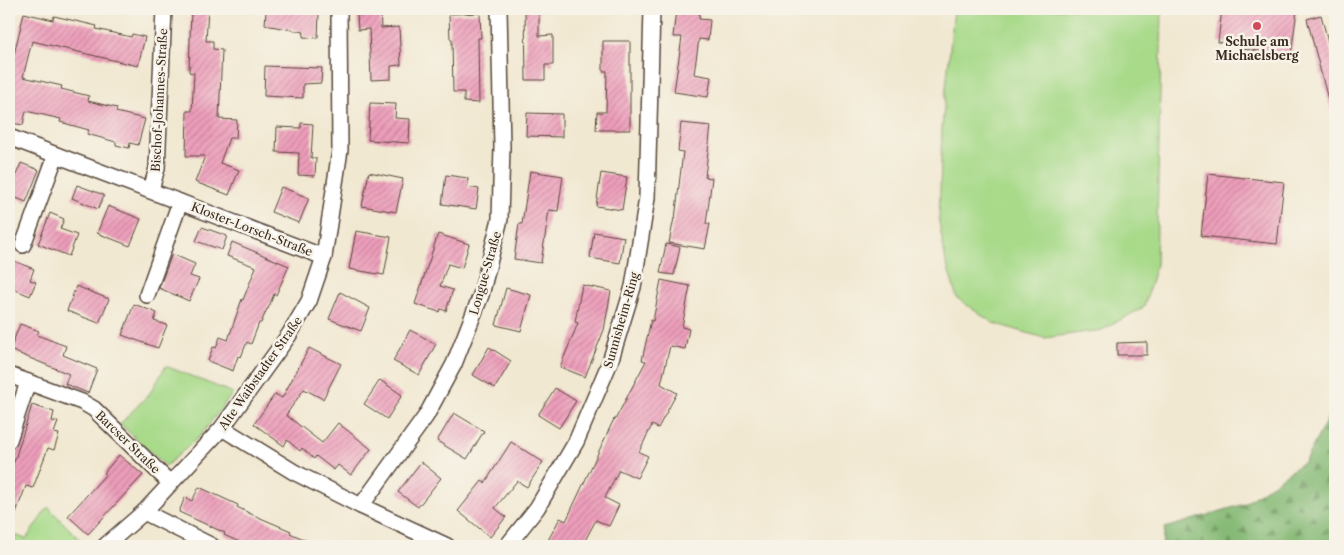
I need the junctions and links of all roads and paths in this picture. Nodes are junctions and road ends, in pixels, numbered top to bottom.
1 (164, 9) edge
2 (339, 9) edge
3 (499, 9) edge
4 (652, 9) edge
5 (9, 137) edge
6 (56, 155) junction
7 (151, 190) junction
8 (180, 202) junction
9 (23, 245) dead end
10 (324, 257) junction
11 (148, 296) dead end
12 (9, 375) edge
13 (28, 382) junction
14 (222, 428) junction
15 (9, 440) edge
16 (170, 483) junction
17 (361, 506) junction
18 (144, 512) junction
19 (105, 546) edge
20 (212, 546) edge
21 (447, 546) edge
22 (507, 546) edge

1 - 7 street, Bischof-Johannes-Straße
2 - 10 street, Alte Waibstadter Straße
3 - 17 street, Longue-Straße
4 - 22 street, Sunnisheim-Ring
5 - 6 street, Kloster-Lorsch-Straße
6 - 7 street, Kloster-Lorsch-Straße
6 - 9 street
7 - 8 street, Kloster-Lorsch-Straße
8 - 10 street, Kloster-Lorsch-Straße
8 - 11 street, Kloster-Lorsch-Straße
10 - 14 street, Alte Waibstadter Straße
12 - 13 street, Barcser Straße
13 - 15 street
13 - 16 street, Barcser Straße
14 - 16 street, Alte Waibstadter Straße
14 - 17 street
16 - 18 street, Alte Waibstadter Straße
17 - 21 street
18 - 19 street, Alte Waibstadter Straße
18 - 20 street

